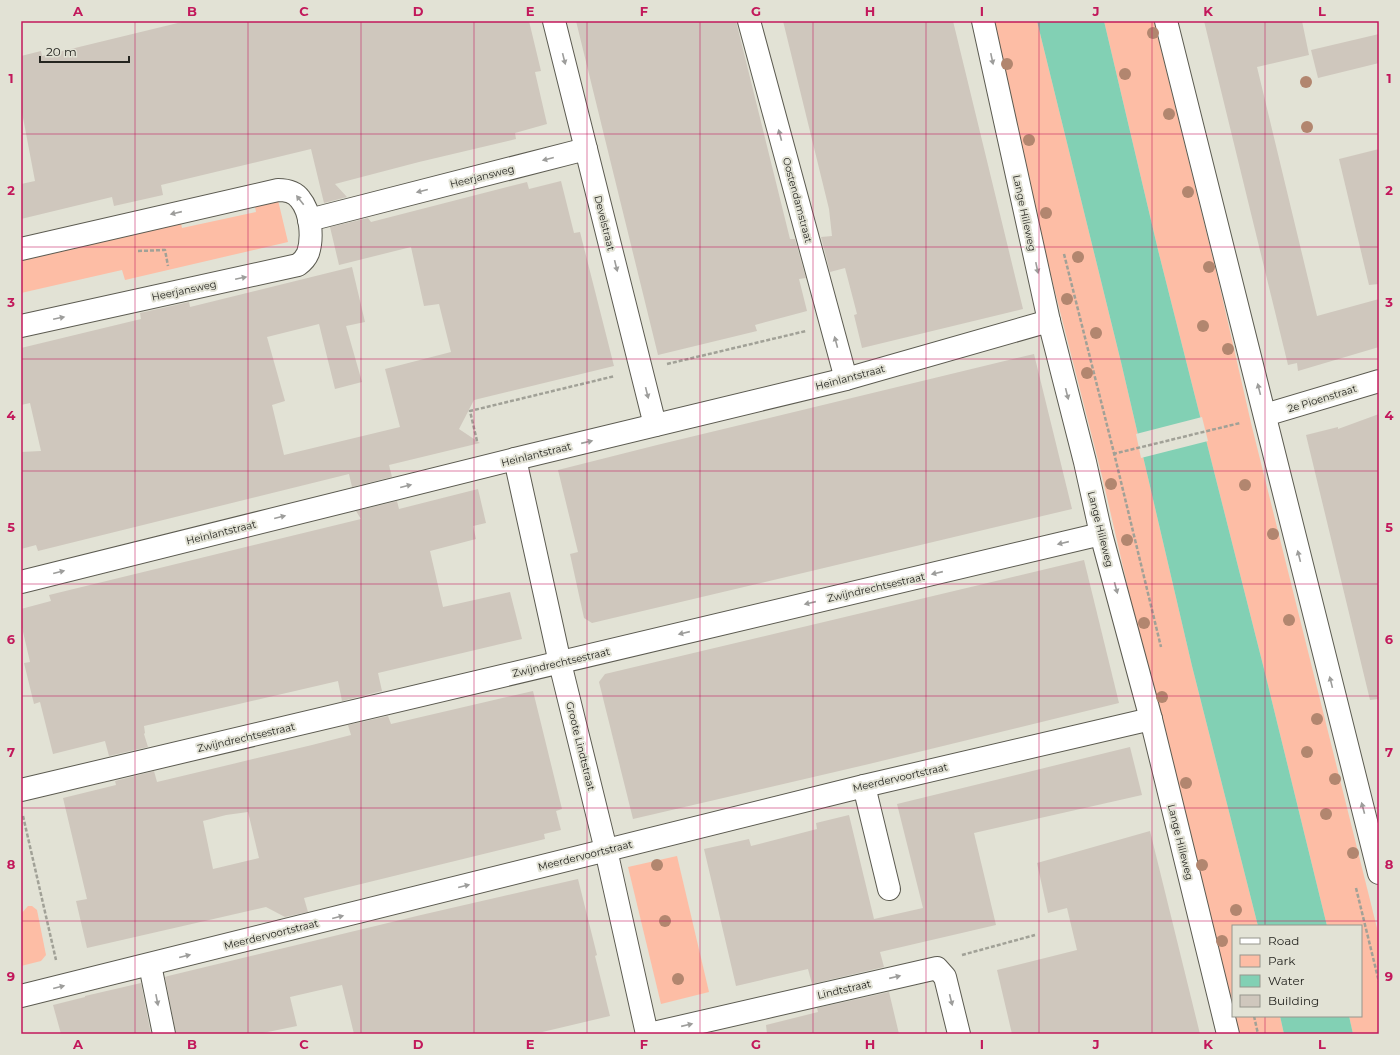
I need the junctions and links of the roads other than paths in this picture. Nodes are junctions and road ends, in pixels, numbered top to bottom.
1 (554, 21) edge
2 (750, 21) edge
3 (982, 21) edge
4 (1166, 21) edge
5 (586, 149) junction
6 (309, 220) junction
7 (21, 249) edge
8 (1049, 321) junction
9 (21, 326) edge
10 (846, 379) junction
11 (1379, 381) edge
12 (1265, 415) junction
13 (655, 425) junction
14 (515, 459) junction
15 (1101, 534) junction
16 (21, 582) edge
17 (560, 663) junction
18 (1151, 719) junction
19 (864, 786) junction
20 (21, 790) edge
21 (1375, 836) edge
22 (606, 850) junction
23 (1379, 873) edge
24 (889, 889) dead end
25 (150, 965) junction
26 (21, 996) edge
27 (164, 1034) edge
28 (648, 1034) edge
29 (959, 1034) edge
30 (1228, 1034) edge

1 -> 5 street, Develstraat
10 -> 2 street, Oostendamstraat
3 -> 8 street, Lange Hilleweg
12 -> 4 street
5 -> 6 street, Heerjansweg
5 -> 13 street, Develstraat
6 -> 7 street, Heerjansweg
9 -> 6 street, Heerjansweg
8 - 10 street, Heinlantstraat
8 -> 15 street, Lange Hilleweg
10 - 13 street, Heinlantstraat
11 - 12 street, 2e Pioenstraat
21 -> 12 street
14 -> 13 street, Heinlantstraat
16 -> 14 street, Heinlantstraat
14 - 17 street, Groote Lindtstraat
15 -> 17 street, Zwijndrechtsestraat
15 -> 18 street, Lange Hilleweg
17 - 20 street, Zwijndrechtsestraat
17 - 22 street, Groote Lindtstraat
18 - 19 street, Meerdervoortstraat
18 - 30 street, Lange Hilleweg
19 - 22 street, Meerdervoortstraat
19 - 24 street
21 - 23 street
25 -> 22 street, Meerdervoortstraat
22 - 28 street, Groote Lindtstraat
26 -> 25 street, Meerdervoortstraat
25 -> 27 street
28 -> 29 street, Lindtstraat

